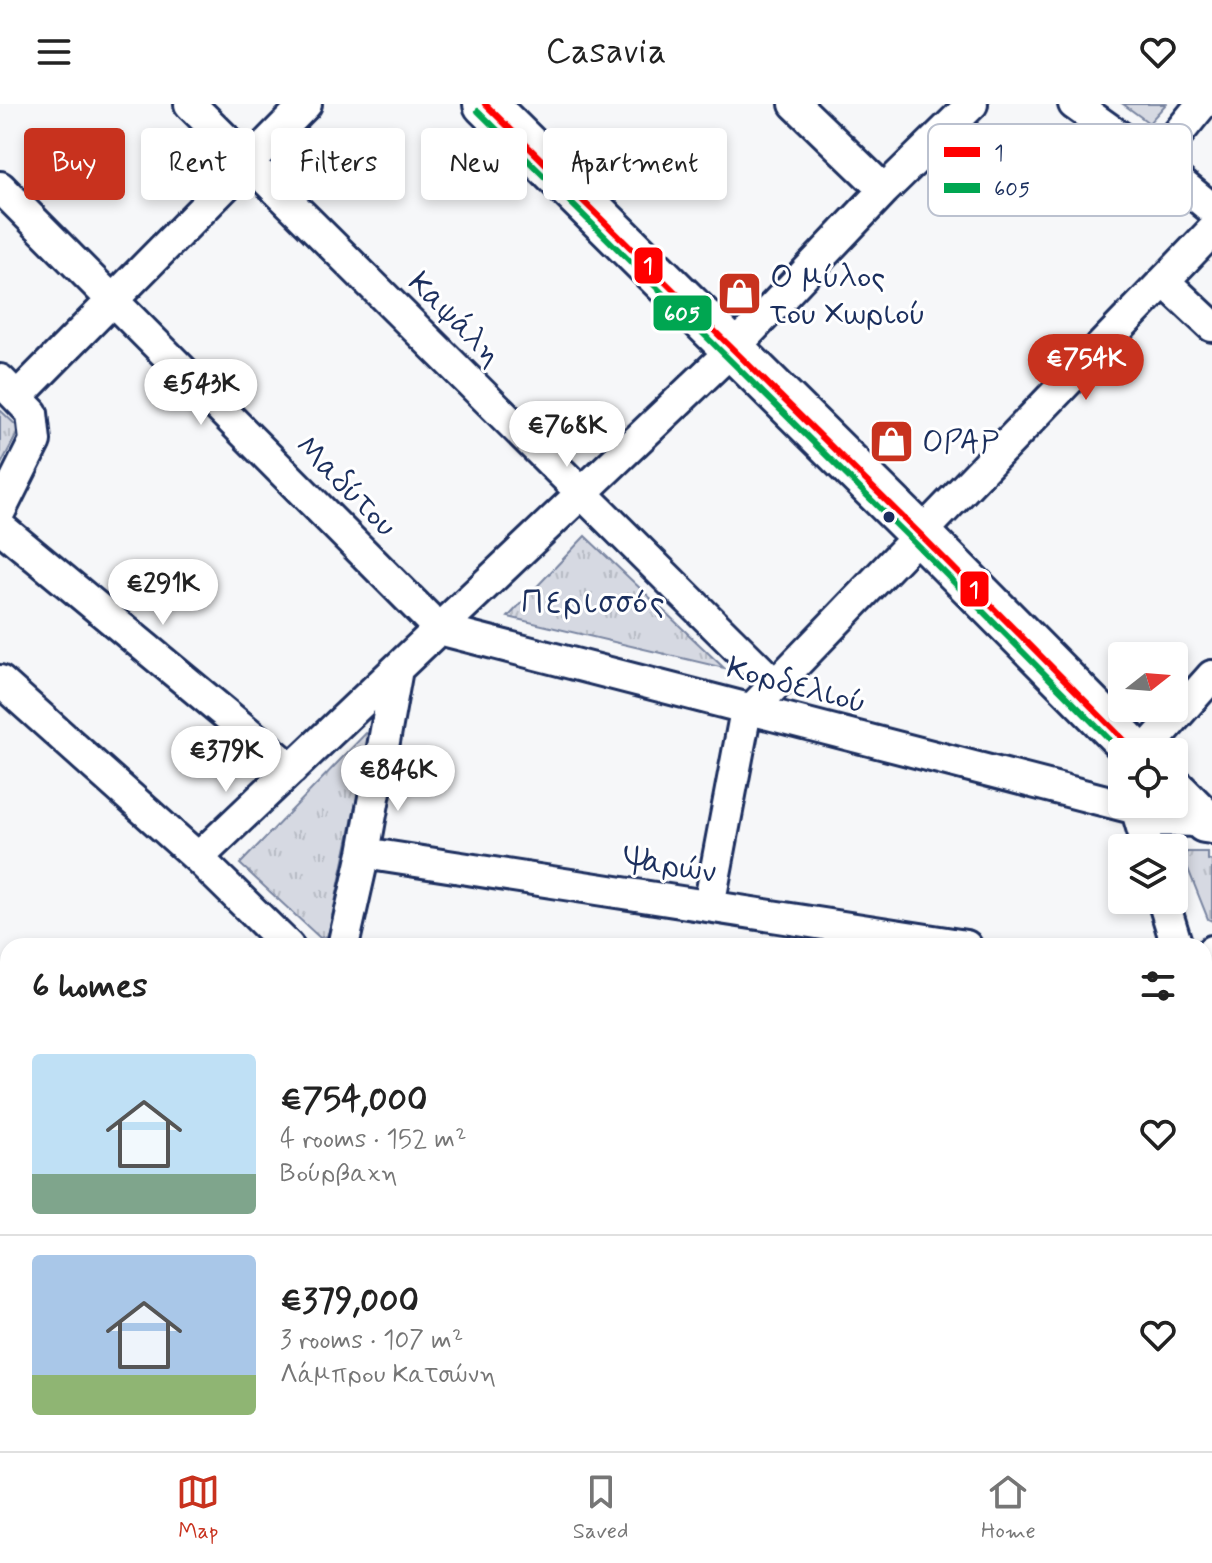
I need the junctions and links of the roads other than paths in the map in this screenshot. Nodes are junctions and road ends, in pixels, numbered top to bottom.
1 (190, 104) edge
2 (306, 104) edge
3 (485, 104) edge
4 (795, 104) edge
5 (972, 104) edge
6 (1074, 104) edge
7 (1202, 104) edge
8 (952, 124) edge
9 (1102, 124) edge
10 (1186, 124) edge
11 (214, 128) edge
12 (928, 147) edge
13 (255, 156) edge
14 (255, 168) edge
15 (0, 187) edge
16 (884, 190) junction
17 (1192, 193) edge
18 (212, 200) edge
19 (1212, 209) edge
20 (1212, 231) edge
21 (1164, 281) junction
22 (113, 300) junction
23 (1212, 326) edge
24 (733, 349) junction
25 (9, 388) edge
26 (581, 493) junction
27 (0, 511) edge
28 (0, 527) edge
29 (921, 535) junction
30 (439, 629) junction
31 (397, 669) junction
32 (1212, 676) edge
33 (0, 681) edge
34 (774, 684) junction
35 (752, 709) junction
36 (1122, 738) edge
37 (1157, 738) edge
38 (292, 769) junction
39 (1188, 803) edge
40 (1140, 820) edge
41 (1209, 822) edge
42 (364, 853) junction
43 (198, 858) junction
44 (709, 906) junction
45 (1167, 914) edge
46 (280, 938) edge
47 (345, 938) edge
48 (878, 938) edge
49 (1175, 938) edge

1 - 11 street, Καψάλη
2 - 13 street
3 - 24 street
4 - 16 street
5 - 8 street
6 - 9 street
7 - 10 street
12 - 16 street
14 - 26 street, Καψάλη
15 - 22 street, Μαδύτου
16 - 24 street
17 - 19 street
18 - 22 street
20 - 21 street
21 - 23 street
21 - 29 street
22 - 25 street
22 - 30 street, Μαδύτου
24 - 26 street
24 - 29 street
25 - 27 street
26 - 30 street
26 - 34 street, Καψάλη
28 - 38 street
29 - 34 street
29 - 36 street
30 - 31 street
30 - 35 street, Κορδελιού
31 - 38 street
31 - 42 street
32 - 37 street
33 - 43 street
34 - 35 street
35 - 40 street, Κορδελιού
35 - 44 street
38 - 43 street
39 - 41 street
40 - 41 street, Κορδελιού
42 - 44 street, Ψαρών
42 - 47 street
43 - 46 street
44 - 48 street, Ψαρών
45 - 49 street

